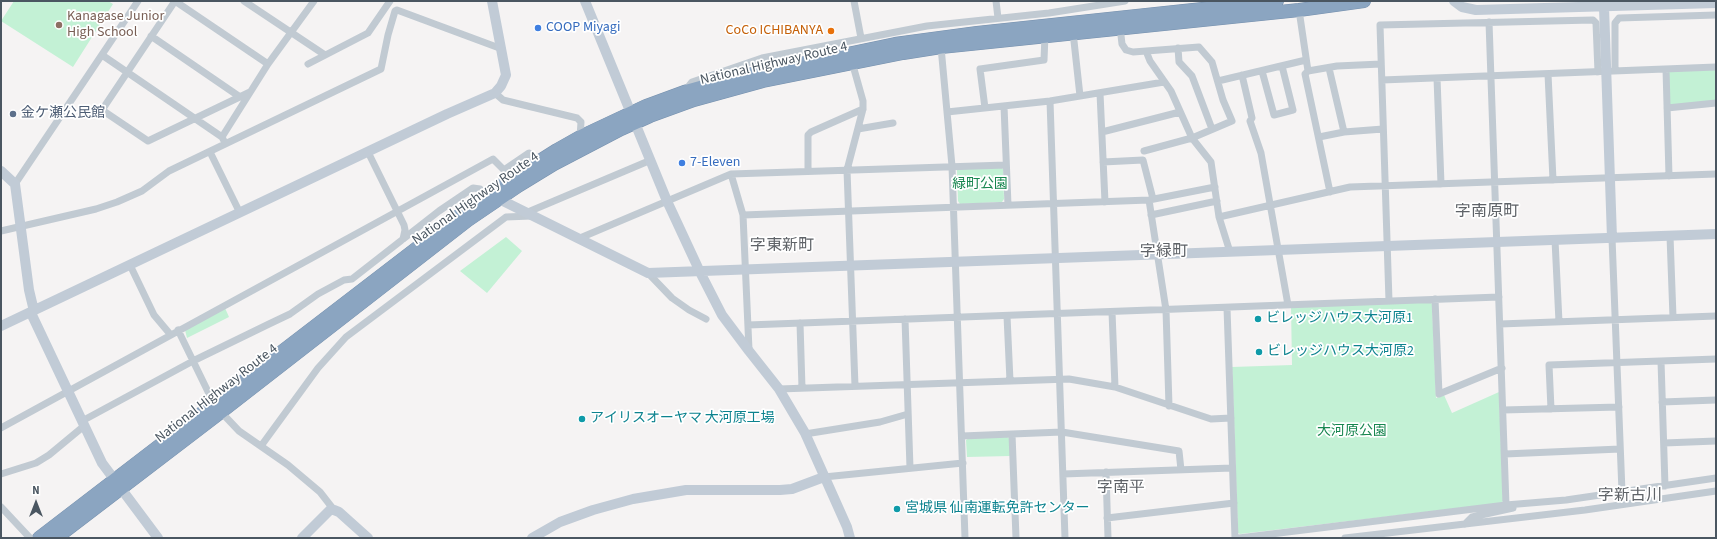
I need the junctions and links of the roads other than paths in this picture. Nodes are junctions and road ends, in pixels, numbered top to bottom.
1 (138, 1) edge
2 (175, 1) edge
3 (244, 1) edge
4 (314, 1) edge
5 (492, 1) edge
6 (585, 1) edge
7 (854, 1) edge
8 (996, 1) edge
9 (1125, 1) edge
10 (1277, 1) edge
11 (1364, 1) edge
12 (1454, 1) edge
13 (1716, 2) edge
14 (388, 3) edge
15 (1103, 3) edge
16 (1604, 7) junction
17 (1299, 10) junction
18 (395, 11) junction
19 (1716, 14) edge
20 (998, 18) junction
21 (1489, 22) junction
22 (1120, 28) junction
23 (290, 32) junction
24 (1073, 32) junction
25 (1045, 35) junction
26 (152, 36) junction
27 (861, 38) junction
28 (940, 47) junction
29 (1178, 48) junction
30 (502, 49) junction
31 (1146, 51) junction
32 (102, 55) junction
33 (325, 55) junction
34 (1306, 60) junction
35 (852, 62) junction
36 (268, 64) junction
37 (308, 64) dead end
38 (1381, 64) junction
39 (1282, 66) junction
40 (1329, 68) junction
41 (1716, 68) edge
42 (1666, 69) junction
43 (1262, 71) junction
44 (1308, 71) junction
45 (127, 72) junction
46 (1607, 72) junction
47 (1548, 74) junction
48 (1242, 75) junction
49 (1491, 76) junction
50 (1437, 78) junction
51 (1382, 80) junction
52 (1218, 81) junction
53 (1164, 82) junction
54 (250, 92) junction
55 (684, 92) junction
56 (495, 93) junction
57 (1100, 93) junction
58 (1080, 96) junction
59 (240, 97) junction
60 (1050, 101) junction
61 (1716, 103) edge
62 (1004, 106) junction
63 (985, 108) junction
64 (1667, 108) junction
65 (863, 109) junction
66 (947, 112) junction
67 (1180, 112) junction
68 (633, 118) junction
69 (195, 119) junction
70 (894, 123) dead end
71 (858, 129) junction
72 (1212, 129) junction
73 (1383, 129) junction
74 (1102, 132) junction
75 (1344, 132) junction
76 (222, 136) junction
77 (580, 137) junction
78 (1319, 137) junction
79 (1192, 138) junction
80 (225, 144) junction
81 (1144, 151) dead end
82 (210, 152) junction
83 (368, 152) junction
84 (650, 160) junction
85 (537, 161) junction
86 (1103, 162) junction
87 (1006, 165) junction
88 (952, 166) junction
89 (847, 170) junction
90 (1, 171) edge
91 (808, 171) junction
92 (731, 174) junction
93 (1716, 174) edge
94 (1669, 176) junction
95 (1610, 178) junction
96 (1553, 180) junction
97 (1495, 182) junction
98 (14, 184) junction
99 (1441, 184) junction
100 (1386, 186) junction
101 (1215, 187) junction
102 (1330, 192) junction
103 (492, 197) junction
104 (1151, 200) junction
105 (667, 201) junction
106 (1217, 201) junction
107 (1105, 202) junction
108 (1053, 203) junction
109 (1008, 205) junction
110 (1270, 206) junction
111 (954, 207) junction
112 (396, 211) junction
113 (848, 211) junction
114 (240, 213) junction
115 (532, 214) junction
116 (743, 215) junction
117 (1151, 215) junction
118 (1219, 218) junction
119 (19, 227) junction
120 (1, 231) edge
121 (1716, 234) edge
122 (1670, 236) junction
123 (580, 238) junction
124 (1612, 238) junction
125 (403, 239) junction
126 (1555, 240) junction
127 (1498, 242) junction
128 (1388, 246) junction
129 (1278, 250) junction
130 (1230, 252) junction
131 (1158, 255) junction
132 (1055, 259) junction
133 (955, 262) junction
134 (130, 265) junction
135 (850, 266) junction
136 (746, 270) junction
137 (700, 272) junction
138 (648, 273) junction
139 (1499, 297) junction
140 (1435, 299) junction
141 (1389, 301) junction
142 (1288, 306) junction
143 (1227, 308) junction
144 (1166, 310) junction
145 (32, 312) junction
146 (1112, 312) junction
147 (1058, 314) junction
148 (1007, 316) junction
149 (1716, 316) edge
150 (957, 317) junction
151 (1673, 317) junction
152 (706, 319) dead end
153 (905, 319) junction
154 (1615, 319) junction
155 (852, 320) junction
156 (1559, 322) junction
157 (800, 323) junction
158 (1500, 324) junction
159 (748, 325) junction
160 (1, 326) edge
161 (178, 330) junction
162 (170, 334) junction
163 (749, 351) junction
164 (1716, 359) edge
165 (193, 361) junction
166 (1661, 361) junction
167 (1617, 363) junction
168 (1502, 368) junction
169 (1060, 379) junction
170 (1010, 381) junction
171 (960, 382) junction
172 (907, 384) junction
173 (855, 386) junction
174 (1115, 387) junction
175 (802, 388) junction
176 (779, 389) junction
177 (68, 390) junction
178 (1716, 400) edge
179 (1662, 402) junction
180 (1169, 406) junction
181 (1619, 407) junction
182 (218, 408) junction
183 (1551, 409) junction
184 (1503, 410) junction
185 (908, 414) junction
186 (1231, 418) junction
187 (83, 423) junction
188 (1, 428) edge
189 (1062, 432) junction
190 (805, 434) junction
191 (1012, 434) junction
192 (962, 436) junction
193 (1716, 441) edge
194 (1664, 443) junction
195 (261, 446) junction
196 (1620, 449) junction
197 (1505, 454) junction
198 (963, 463) junction
199 (910, 468) junction
200 (1232, 468) junction
201 (1181, 470) junction
202 (1106, 472) junction
203 (1, 474) edge
204 (1063, 474) junction
205 (824, 477) junction
206 (1716, 478) edge
207 (117, 484) junction
208 (1665, 486) junction
209 (1716, 491) edge
210 (1622, 492) junction
211 (1234, 503) junction
212 (1520, 504) junction
213 (1506, 505) junction
214 (1, 507) edge
215 (334, 510) junction
216 (1107, 518) junction
217 (1465, 524) junction
218 (30, 538) edge
219 (39, 538) edge
220 (56, 538) edge
221 (158, 538) edge
222 (302, 538) edge
223 (368, 538) edge
224 (532, 538) edge
225 (850, 538) edge
226 (965, 538) edge
227 (1016, 538) edge
228 (1065, 538) edge
229 (1108, 538) edge
230 (1235, 538) edge
231 (1239, 538) edge
232 (1345, 538) edge

1 - 32 street
2 - 26 street
2 - 36 street
3 - 23 street
4 - 23 street
5 - 30 street
6 - 68 street
7 - 27 street
8 - 20 street
9 - 15 street
10 - 55 highway, National Highway Route 4
11 - 17 highway, National Highway Route 4
12 - 16 street
13 - 16 street
14 - 18 street
14 - 33 street
15 - 20 street
16 - 46 street
17 - 22 highway, National Highway Route 4
17 - 34 street
18 - 30 street
18 - 80 street
19 - 46 street
20 - 27 street
21 - 38 street
21 - 46 street
21 - 49 street
22 - 24 highway, National Highway Route 4
22 - 31 street
23 - 33 street
23 - 36 street
24 - 25 highway, National Highway Route 4
24 - 58 street
25 - 28 highway, National Highway Route 4
25 - 63 street
26 - 45 street
26 - 59 street
27 - 55 street
28 - 35 highway, National Highway Route 4
28 - 66 street
29 - 31 street
29 - 52 street
29 - 72 street
30 - 56 street
31 - 53 street
32 - 45 street
32 - 98 street
33 - 37 street
34 - 39 street
34 - 44 street
35 - 65 street
35 - 68 highway, National Highway Route 4
36 - 54 street
38 - 40 street
38 - 51 street
39 - 43 street
39 - 43 street
40 - 44 street
40 - 75 street
41 - 42 street
42 - 46 street
42 - 64 street
43 - 48 street
44 - 78 street
45 - 69 street
45 - 69 street
46 - 47 street
46 - 95 street
47 - 49 street
47 - 96 street
48 - 52 street
48 - 110 street
49 - 50 street
49 - 97 street
50 - 51 street
50 - 99 street
51 - 73 street
52 - 72 street
53 - 57 street
53 - 67 street
54 - 59 street
54 - 76 street
55 - 68 highway, National Highway Route 4
56 - 77 street
56 - 83 street
57 - 58 street
57 - 74 street
58 - 60 street
59 - 69 street
60 - 62 street
60 - 108 street
61 - 64 street
62 - 63 street
62 - 87 street
63 - 66 street
64 - 94 street
65 - 71 street
65 - 91 street
66 - 88 street
67 - 74 street
67 - 79 street
68 - 77 highway, National Highway Route 4
68 - 84 street
68 - 103 highway, National Highway Route 4
69 - 76 street
70 - 71 street
71 - 89 street
72 - 79 street
73 - 75 street
73 - 100 street
74 - 86 street
75 - 78 street
76 - 80 street
77 - 85 highway, National Highway Route 4
78 - 102 street
79 - 81 street
79 - 101 street
80 - 82 street
82 - 114 street
82 - 119 street
83 - 112 street
83 - 114 street
84 - 105 street
84 - 115 street
85 - 103 highway, National Highway Route 4
85 - 112 street
86 - 104 street
86 - 107 street
87 - 88 street
87 - 109 street
88 - 89 street
88 - 111 street
89 - 91 street
89 - 113 street
90 - 98 street
91 - 92 street
92 - 105 street
92 - 116 street
93 - 94 street
94 - 95 street
95 - 96 street
95 - 124 street
96 - 97 street
97 - 99 street
97 - 127 street
98 - 119 street
99 - 100 street
100 - 102 street
100 - 128 street
101 - 104 street
101 - 106 street
102 - 110 street
103 - 115 street
103 - 125 street
103 - 182 highway, National Highway Route 4
104 - 107 street
104 - 117 street
105 - 123 street
105 - 137 street
106 - 117 street
106 - 118 street
107 - 108 street
108 - 109 street
108 - 132 street
109 - 111 street
110 - 118 street
110 - 129 street
111 - 113 street
111 - 133 street
112 - 125 street
112 - 161 street
113 - 116 street
113 - 135 street
114 - 134 street
115 - 123 street
115 - 195 street
116 - 136 street
117 - 131 street
118 - 130 street
119 - 120 street
119 - 145 street
121 - 122 street
122 - 124 street
122 - 151 street
123 - 138 street
124 - 126 street
124 - 154 street
125 - 165 street
126 - 127 street
126 - 156 street
127 - 128 street
127 - 139 street
128 - 129 street
128 - 141 street
129 - 130 street
129 - 142 street
130 - 131 street
131 - 132 street
131 - 144 street
132 - 133 street
132 - 147 street
133 - 135 street
133 - 150 street
134 - 145 street
134 - 162 street
135 - 136 street
135 - 155 street
136 - 137 street
136 - 159 street
137 - 138 street
137 - 163 street
138 - 152 street
139 - 140 street
139 - 158 street
140 - 141 street
140 - 168 street
141 - 142 street
142 - 143 street
143 - 144 street
143 - 186 street
144 - 146 street
144 - 180 street
145 - 160 street
145 - 177 street
146 - 147 street
146 - 174 street
147 - 148 street
147 - 169 street
148 - 150 street
148 - 170 street
149 - 151 street
150 - 153 street
150 - 171 street
151 - 154 street
153 - 155 street
153 - 172 street
154 - 156 street
154 - 167 street
155 - 157 street
155 - 173 street
156 - 158 street
157 - 159 street
157 - 175 street
158 - 168 street
159 - 163 street
161 - 162 street
161 - 165 street
162 - 177 street
163 - 176 street
164 - 166 street
165 - 182 street
165 - 187 street
166 - 167 street
166 - 179 street
167 - 181 street
167 - 183 street
168 - 184 street
169 - 170 street
169 - 174 street
169 - 189 street
170 - 171 street
171 - 172 street
171 - 192 street
172 - 173 street
172 - 185 street
173 - 175 street
174 - 180 street
175 - 176 street
176 - 190 street
177 - 187 street
177 - 188 street
178 - 179 street
179 - 194 street
180 - 186 street
181 - 183 street
181 - 196 street
182 - 195 street
182 - 207 highway, National Highway Route 4
183 - 184 street
184 - 197 street
185 - 190 street
185 - 199 street
186 - 200 street
187 - 203 street
187 - 207 street
189 - 191 street
189 - 201 street
189 - 204 street
190 - 205 street
191 - 192 street
191 - 227 street
192 - 198 street
193 - 194 street
194 - 208 street
195 - 215 street
196 - 197 street
196 - 210 street
197 - 213 street
198 - 199 street
198 - 226 street
199 - 205 street
200 - 201 street
200 - 211 street
201 - 202 street
202 - 204 street
202 - 216 street
204 - 228 street
205 - 224 street
205 - 225 street
206 - 208 street
207 - 219 highway, National Highway Route 4
207 - 220 highway, National Highway Route 4
207 - 221 street
208 - 210 street
209 - 217 street
210 - 212 street
211 - 216 street
211 - 230 street
212 - 213 street
212 - 217 street
213 - 231 street
214 - 218 street
215 - 222 street
215 - 223 street
216 - 229 street
217 - 232 street

